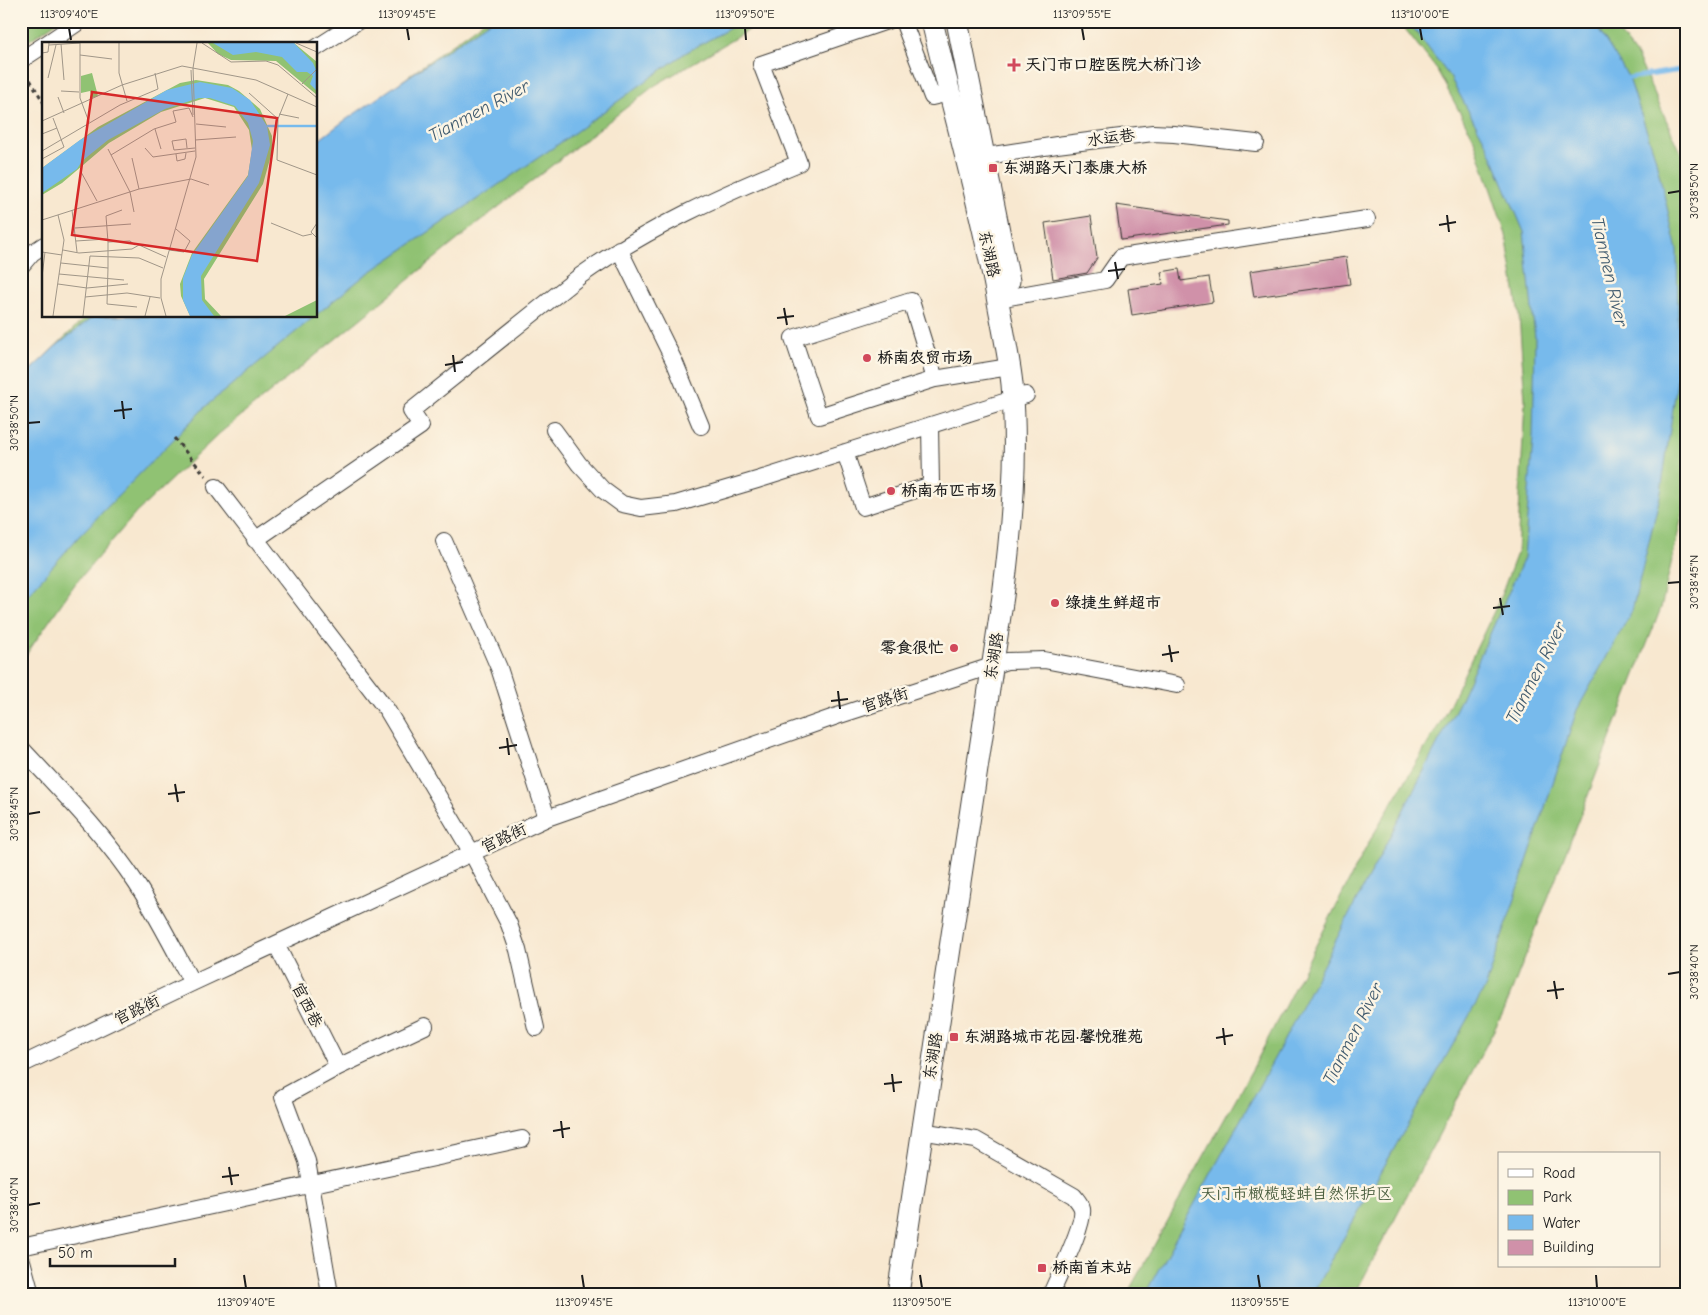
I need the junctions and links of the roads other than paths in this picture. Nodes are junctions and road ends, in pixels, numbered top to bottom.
1 (80, 21) edge
2 (358, 21) edge
3 (887, 21) edge
4 (903, 21) edge
5 (932, 21) edge
6 (957, 21) edge
7 (331, 28) edge
8 (49, 42) edge
9 (318, 45) edge
10 (42, 47) edge
11 (21, 60) edge
12 (950, 93) junction
13 (1256, 143) dead end
14 (976, 158) junction
15 (1367, 219) dead end
16 (42, 246) edge
17 (620, 249) junction
18 (21, 266) edge
19 (1005, 297) junction
20 (1009, 367) junction
21 (935, 379) junction
22 (1019, 397) junction
23 (930, 425) junction
24 (701, 426) dead end
25 (554, 430) dead end
26 (845, 452) junction
27 (216, 487) road end
28 (255, 540) junction
29 (444, 541) dead end
30 (1000, 663) junction
31 (1177, 685) dead end
32 (21, 748) edge
33 (547, 818) junction
34 (472, 852) junction
35 (276, 944) junction
36 (192, 983) junction
37 (426, 1026) dead end
38 (536, 1028) dead end
39 (21, 1065) edge
40 (338, 1066) junction
41 (933, 1133) junction
42 (522, 1139) dead end
43 (311, 1185) junction
44 (21, 1247) edge
45 (21, 1257) edge
46 (31, 1294) edge
47 (330, 1294) edge
48 (898, 1294) edge
49 (908, 1294) edge
50 (1051, 1294) edge

1 - 8 street
2 - 7 street
3 - 17 street
4 - 12 street
5 - 12 main road, 东湖路
6 - 14 main road, 东湖路
7 - 9 street
10 - 11 street
12 - 14 main road, 东湖路
13 - 14 street, 水运巷
14 - 19 main road, 东湖路
15 - 19 street
16 - 18 street
17 - 24 street
17 - 28 street
19 - 20 main road, 东湖路
19 - 22 main road, 东湖路
20 - 21 street
20 - 22 main road, 东湖路
21 - 21 street
22 - 23 street
22 - 30 main road, 东湖路
23 - 26 street
23 - 26 street
25 - 26 street
27 - 28 street
28 - 34 street
29 - 33 street
30 - 31 street, 官路街
30 - 33 street, 官路街
30 - 41 main road, 东湖路
30 - 48 main road, 东湖路
32 - 36 street
33 - 34 street, 官路街
34 - 35 street, 官路街
34 - 38 street
35 - 36 street, 官路街
35 - 40 street, 官西巷
36 - 39 street, 官路街
37 - 40 street
40 - 43 street
41 - 49 main road, 东湖路
41 - 50 street
42 - 43 street
43 - 44 street
43 - 47 street
45 - 46 street

